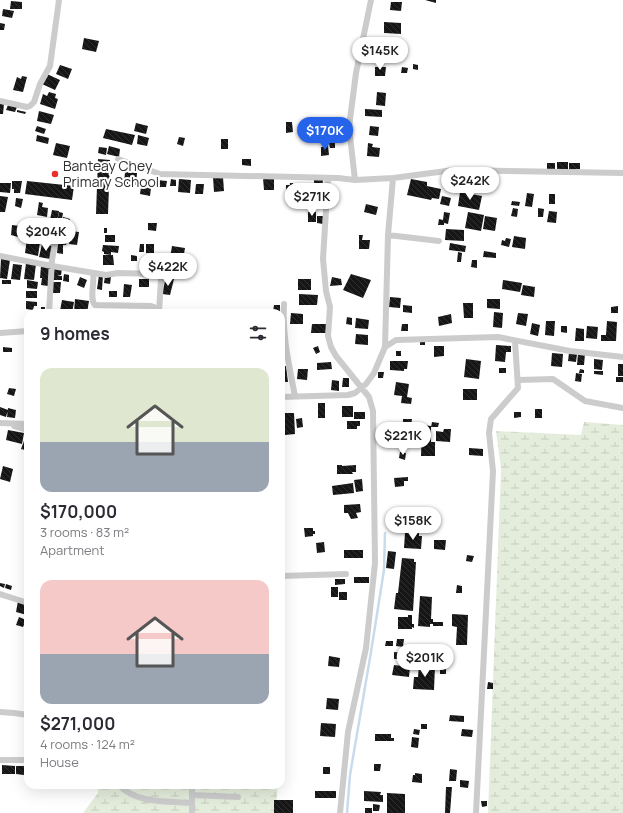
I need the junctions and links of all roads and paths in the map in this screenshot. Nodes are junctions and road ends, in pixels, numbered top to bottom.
1 (59, 0) edge
2 (371, 0) edge
3 (0, 101) edge
4 (118, 160) dead end
5 (623, 173) edge
6 (328, 178) junction
7 (355, 178) junction
8 (393, 178) junction
9 (58, 225) dead end
10 (388, 235) junction
11 (439, 241) dead end
12 (0, 256) edge
13 (52, 266) junction
14 (93, 273) junction
15 (284, 304) dead end
16 (49, 309) edge
17 (157, 309) edge
18 (159, 309) edge
19 (284, 309) edge
20 (24, 331) edge
21 (0, 333) edge
22 (515, 341) junction
23 (285, 343) edge
24 (384, 347) junction
25 (623, 357) edge
26 (518, 380) junction
27 (364, 386) junction
28 (296, 396) junction
29 (285, 397) edge
30 (623, 408) edge
31 (3, 423) edge
32 (24, 424) edge
33 (24, 429) edge
34 (346, 574) dead end
35 (285, 576) edge
36 (0, 594) edge
37 (24, 602) edge
38 (0, 712) edge
39 (24, 714) edge
40 (0, 760) edge
41 (24, 760) edge
42 (124, 789) edge
43 (192, 789) edge
44 (192, 795) junction
45 (238, 797) dead end
46 (192, 803) junction
47 (192, 813) edge
48 (340, 813) edge
49 (476, 813) edge

1 - 3 street
2 - 7 street
4 - 6 street
5 - 8 street
6 - 7 street
6 - 27 street
7 - 8 street
8 - 10 street
9 - 13 street
10 - 11 street
10 - 24 street
12 - 13 street
13 - 14 street
13 - 16 street
14 - 17 street
14 - 18 street
15 - 19 street
20 - 21 street
22 - 24 street
22 - 25 street
22 - 26 street
23 - 28 street
24 - 27 street
26 - 30 street
26 - 49 street
27 - 28 street
27 - 48 street
28 - 29 street
31 - 32 street
31 - 33 street
34 - 35 street
36 - 37 street
38 - 39 street
40 - 41 street
42 - 46 street
43 - 44 street
44 - 45 street
44 - 46 street
46 - 47 street

